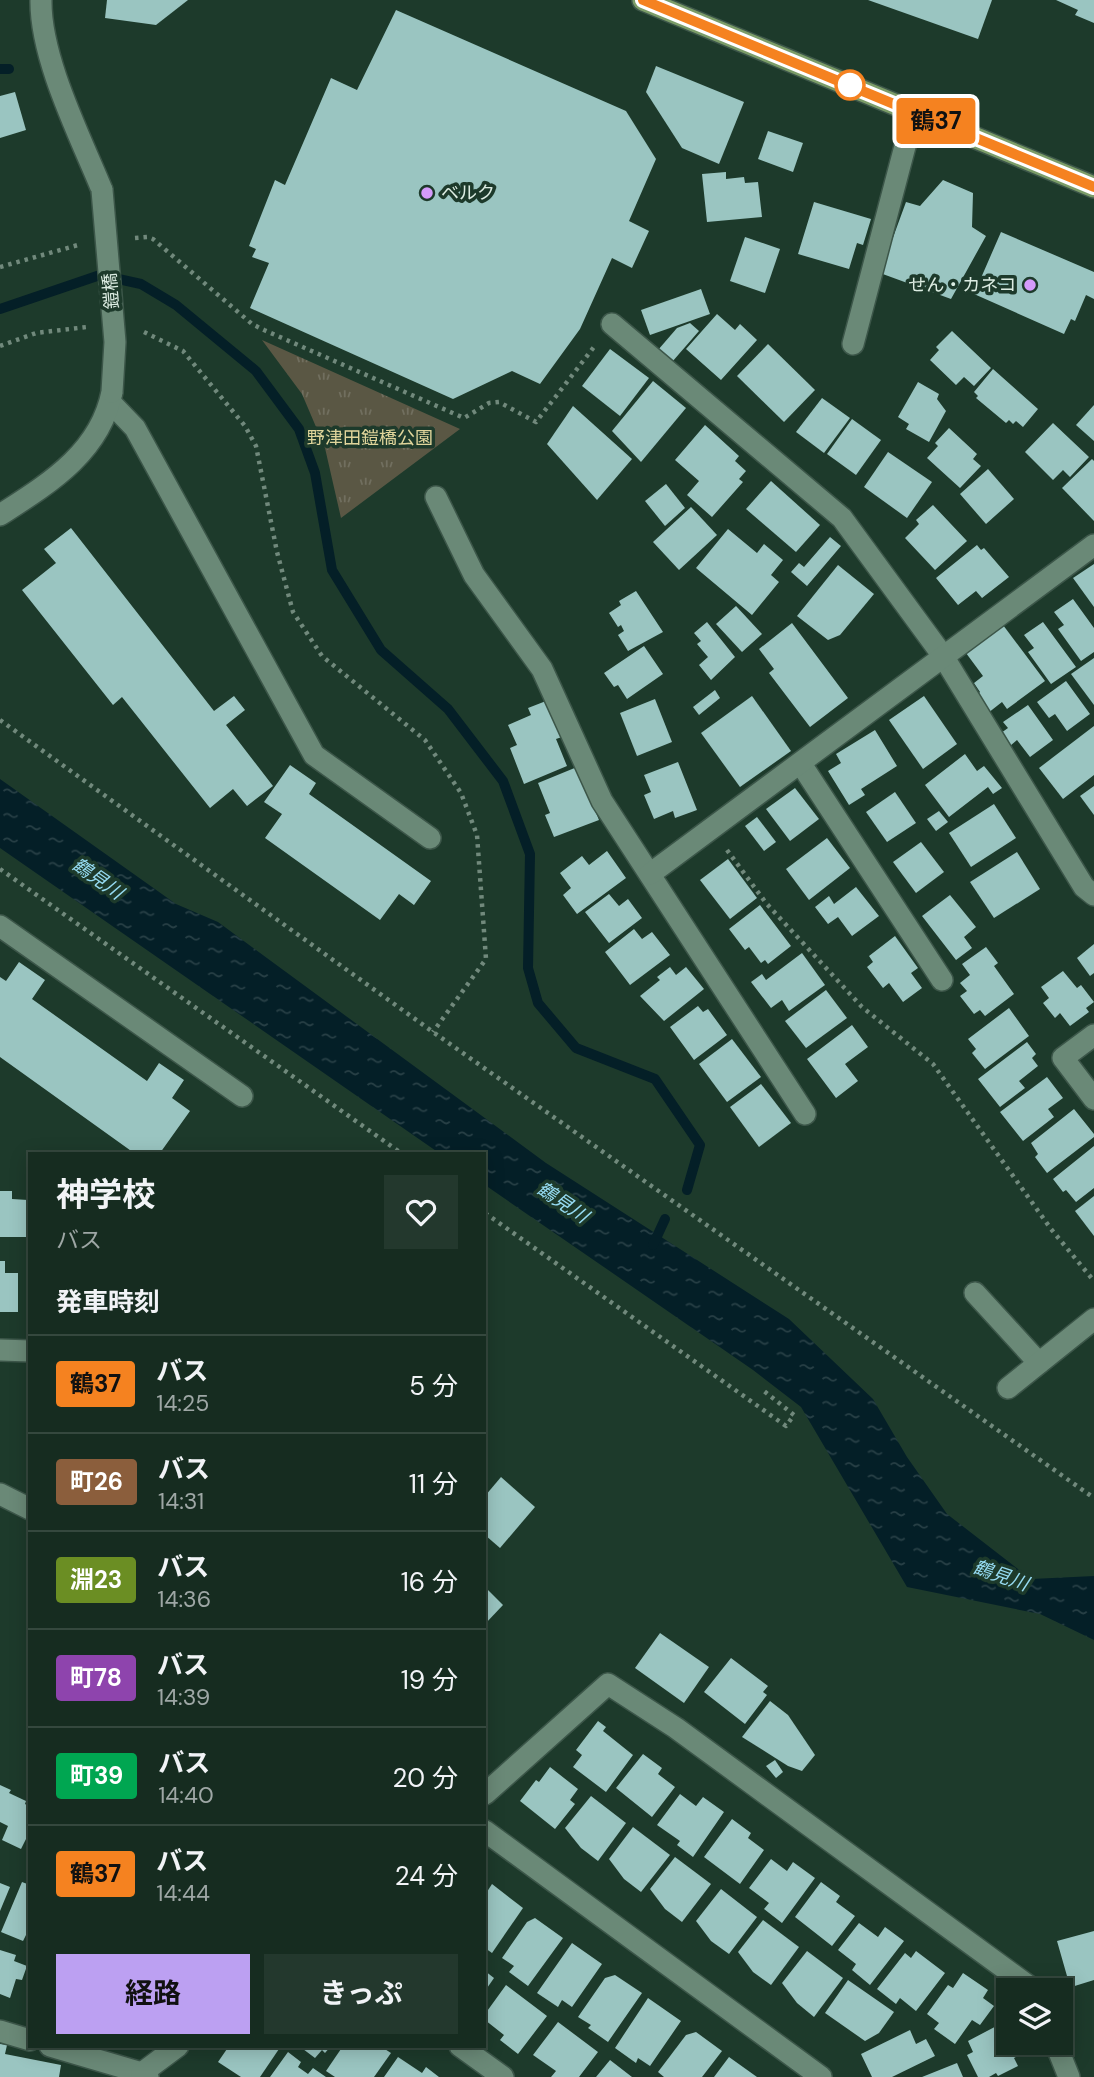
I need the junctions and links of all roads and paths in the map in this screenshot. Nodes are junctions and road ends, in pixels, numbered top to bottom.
1 (41, 0) edge
2 (649, 1) edge
3 (914, 112) junction
4 (1094, 187) edge
5 (122, 240) dead end
6 (83, 244) dead end
7 (0, 267) edge
8 (612, 324) joint
9 (90, 327) dead end
10 (138, 329) dead end
11 (853, 344) dead end
12 (0, 346) edge
13 (111, 397) junction
14 (436, 497) dead end
15 (0, 515) edge
16 (1094, 545) edge
17 (943, 656) junction
18 (0, 720) edge
19 (801, 764) junction
20 (712, 830) junction
21 (430, 838) dead end
22 (0, 869) edge
23 (650, 874) junction
24 (1094, 895) edge
25 (0, 926) edge
26 (942, 980) dead end
27 (433, 1031) junction
28 (1094, 1035) edge
29 (242, 1096) dead end
30 (1094, 1099) edge
31 (805, 1114) dead end
32 (400, 1152) edge
33 (486, 1214) edge
34 (1094, 1281) edge
35 (975, 1293) dead end
36 (1094, 1319) edge
37 (0, 1350) edge
38 (28, 1351) edge
39 (1038, 1363) junction
40 (1009, 1388) dead end
41 (764, 1391) dead end
42 (0, 1494) edge
43 (1094, 1498) edge
44 (28, 1508) edge
45 (486, 1793) edge
46 (486, 1832) edge
47 (1018, 1978) edge
48 (0, 2031) edge
49 (28, 2039) edge
50 (57, 2048) edge
51 (176, 2048) edge
52 (463, 2048) edge
53 (1060, 2055) edge
54 (145, 2075) edge
55 (503, 2077) edge
56 (821, 2077) edge
57 (1069, 2077) edge

1 - 13 street, 鎧橋, bridge
2 - 3 main road
3 - 4 main road
3 - 11 street
5 - 8 path
6 - 7 path
8 - 17 street
9 - 12 path
10 - 27 path
13 - 15 street
13 - 21 street
14 - 23 street
16 - 17 street
17 - 19 street
17 - 24 street
18 - 27 path
19 - 20 street
19 - 26 street
20 - 23 street
20 - 34 path
22 - 32 path
23 - 31 street
25 - 29 street
27 - 43 path
28 - 30 street
33 - 41 path
35 - 39 street
36 - 39 street
37 - 38 street
39 - 40 street
42 - 44 street
45 - 47 street
46 - 56 street
48 - 49 street
50 - 54 street
51 - 54 street
52 - 55 street
53 - 57 street

